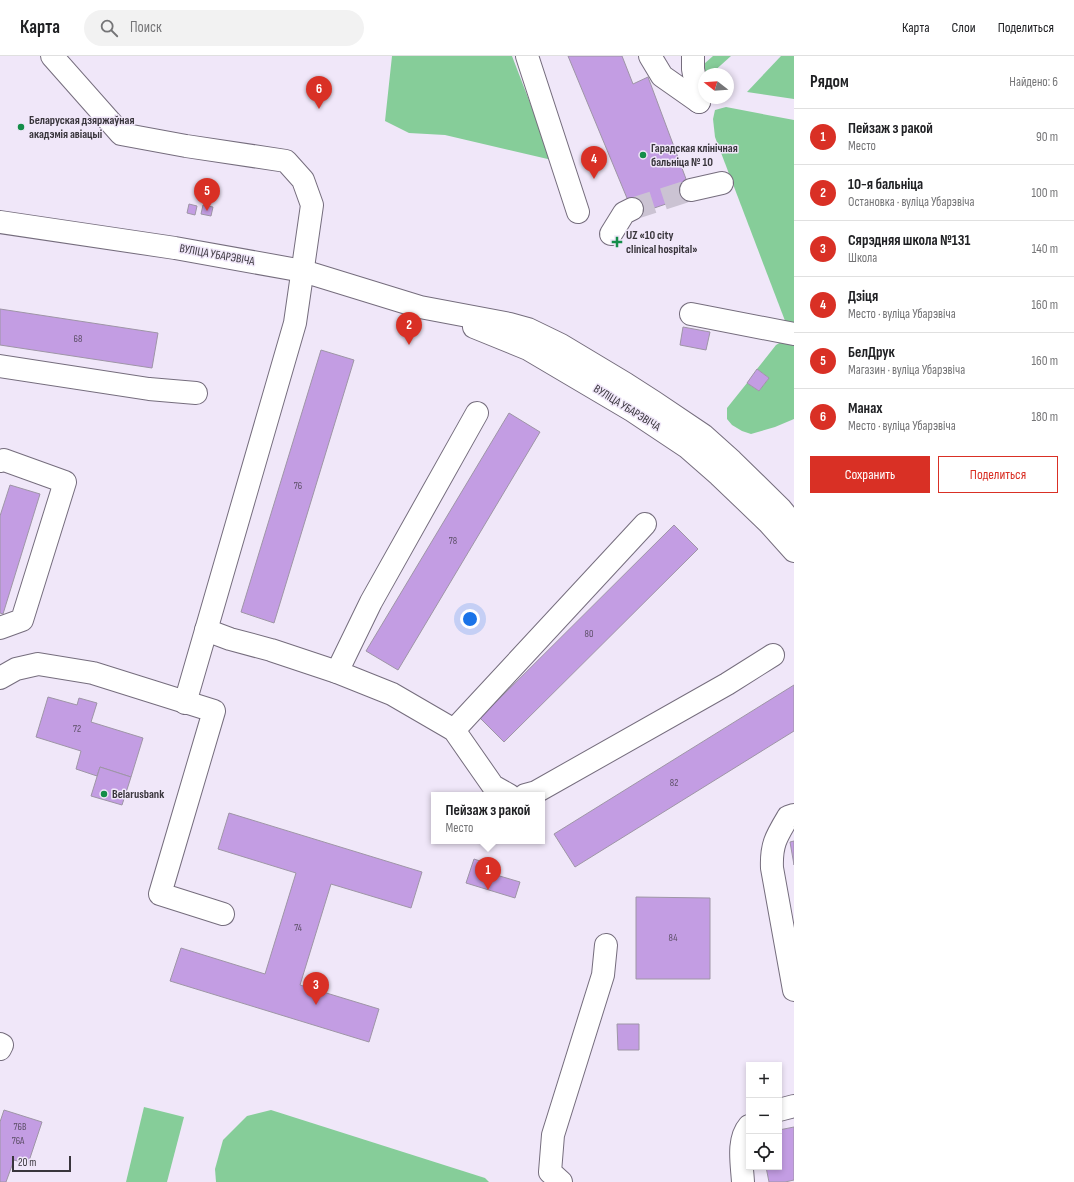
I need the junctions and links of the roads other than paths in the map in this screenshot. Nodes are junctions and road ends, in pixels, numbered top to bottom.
1 (52, 56) edge
2 (527, 56) edge
3 (650, 56) edge
4 (693, 56) edge
5 (722, 184) dead end
6 (691, 190) tunnel mouth
7 (632, 209) tunnel mouth
8 (578, 212) dead end
9 (0, 222) edge
10 (611, 234) dead end
11 (303, 271) junction
12 (430, 309) junction
13 (691, 314) dead end
14 (794, 334) edge
15 (0, 366) edge
16 (196, 393) dead end
17 (477, 413) dead end
18 (0, 461) edge
19 (645, 524) dead end
20 (794, 525) edge
21 (794, 550) edge
22 (0, 628) edge
23 (206, 630) junction
24 (773, 655) dead end
25 (337, 672) junction
26 (0, 678) edge
27 (185, 703) junction
28 (454, 730) junction
29 (504, 792) edge
30 (536, 792) edge
31 (794, 816) edge
32 (223, 914) dead end
33 (606, 945) dead end
34 (794, 990) edge
35 (0, 1044) edge
36 (0, 1049) edge
37 (794, 1106) edge
38 (782, 1109) edge
39 (746, 1129) edge
40 (561, 1182) edge
41 (743, 1182) edge

1 - 11 main road
2 - 8 main road
3 - 4 main road
5 - 6 main road
7 - 10 main road
9 - 11 main road, ВУЛІЦА УБАРЭВІЧА
11 - 12 main road, ВУЛІЦА УБАРЭВІЧА
11 - 23 main road
12 - 20 main road, ВУЛІЦА УБАРЭВІЧА
12 - 21 main road, ВУЛІЦА УБАРЭВІЧА
13 - 14 main road
15 - 16 main road
17 - 25 main road
18 - 22 main road
19 - 28 main road
23 - 25 main road
23 - 27 main road
24 - 30 main road
25 - 28 main road
26 - 27 main road
27 - 32 main road
28 - 29 main road
31 - 34 main road
33 - 40 main road
35 - 36 main road
37 - 38 main road
39 - 41 main road

